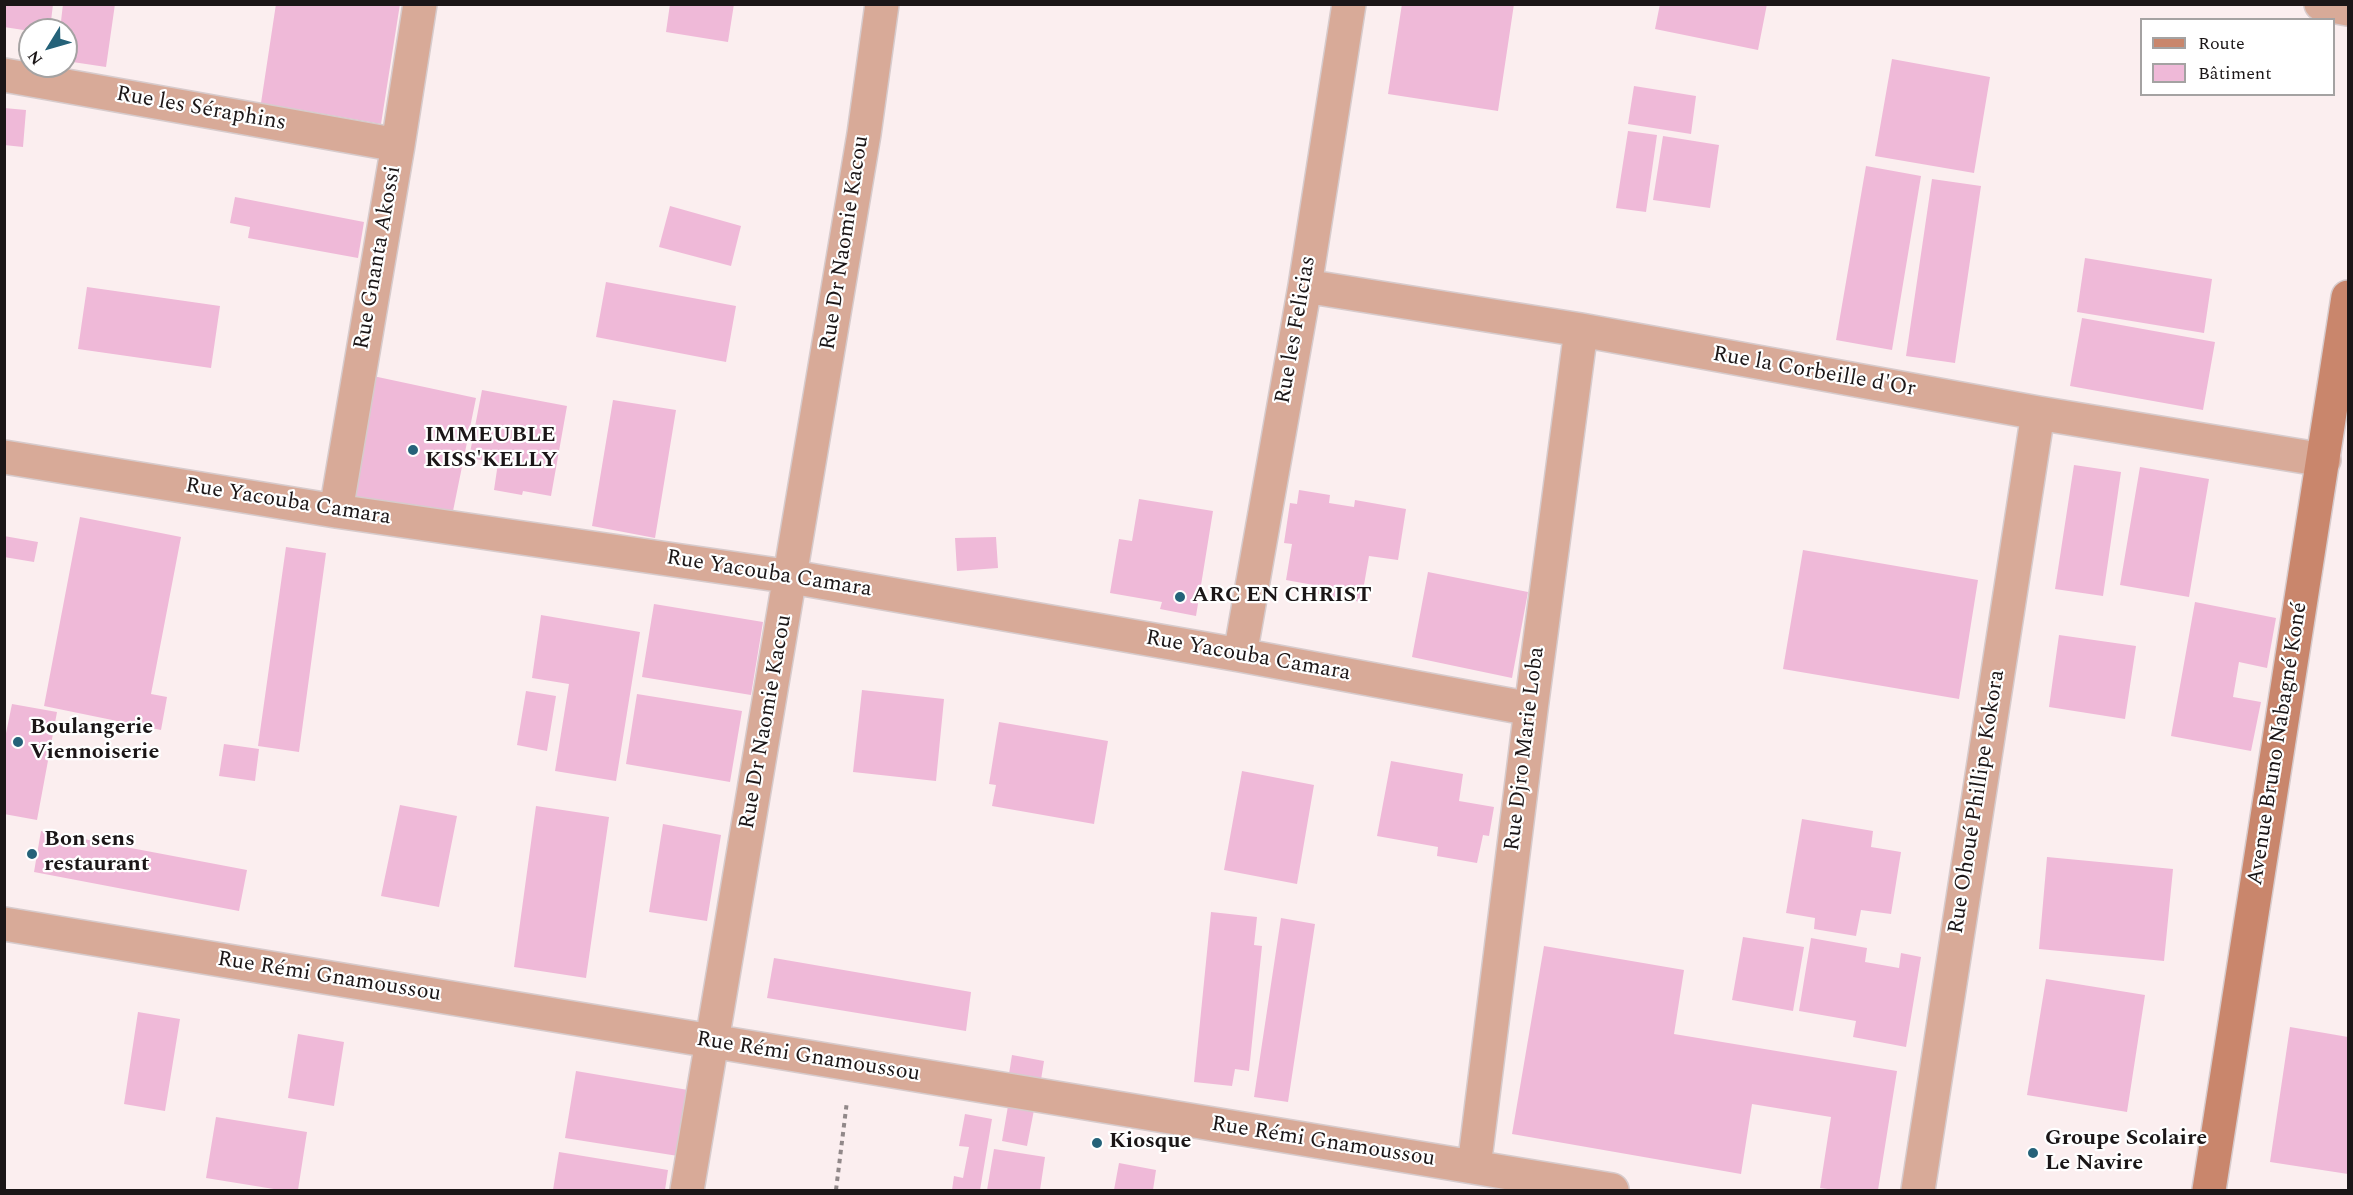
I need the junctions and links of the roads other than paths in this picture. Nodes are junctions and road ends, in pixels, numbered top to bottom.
1 (420, 4) edge
2 (882, 4) edge
3 (1349, 4) edge
4 (2321, 4) edge
5 (2349, 9) edge
6 (4, 75) edge
7 (398, 145) junction
8 (1305, 286) junction
9 (2349, 297) edge
10 (1581, 330) junction
11 (2038, 413) junction
12 (4, 457) edge
13 (2324, 460) junction
14 (336, 511) junction
15 (792, 577) junction
16 (1240, 655) junction
17 (1531, 709) junction
18 (4, 924) edge
19 (712, 1042) junction
20 (1474, 1167) junction
21 (687, 1191) edge
22 (1612, 1191) edge
23 (1918, 1191) edge
24 (2209, 1191) edge

1 - 7 street, Rue Gnanta Akossi
2 - 15 street, Rue Dr Naomie Kacou
3 - 8 street, Rue les Felicias
4 - 5 street
6 - 7 street, Rue les Séraphins
7 - 14 street, Rue Gnanta Akossi
8 - 10 street, Rue la Corbeille d'Or
8 - 16 street, Rue les Felicias
9 - 13 street, Avenue Bruno Nabagné Koné
10 - 11 street, Rue la Corbeille d'Or
10 - 17 street, Rue Djro Marie Loba
11 - 13 street, Rue la Corbeille d'Or
11 - 23 street, Rue Ohoué Phillipe Kokora
12 - 14 street, Rue Yacouba Camara
13 - 24 street, Avenue Bruno Nabagné Koné
14 - 15 street, Rue Yacouba Camara
15 - 16 street, Rue Yacouba Camara
15 - 19 street, Rue Dr Naomie Kacou
16 - 17 street, Rue Yacouba Camara
17 - 20 street, Rue Djro Marie Loba
18 - 19 street, Rue Rémi Gnamoussou
19 - 20 street, Rue Rémi Gnamoussou
19 - 21 street, Rue Dr Naomie Kacou
20 - 22 street, Rue Rémi Gnamoussou

